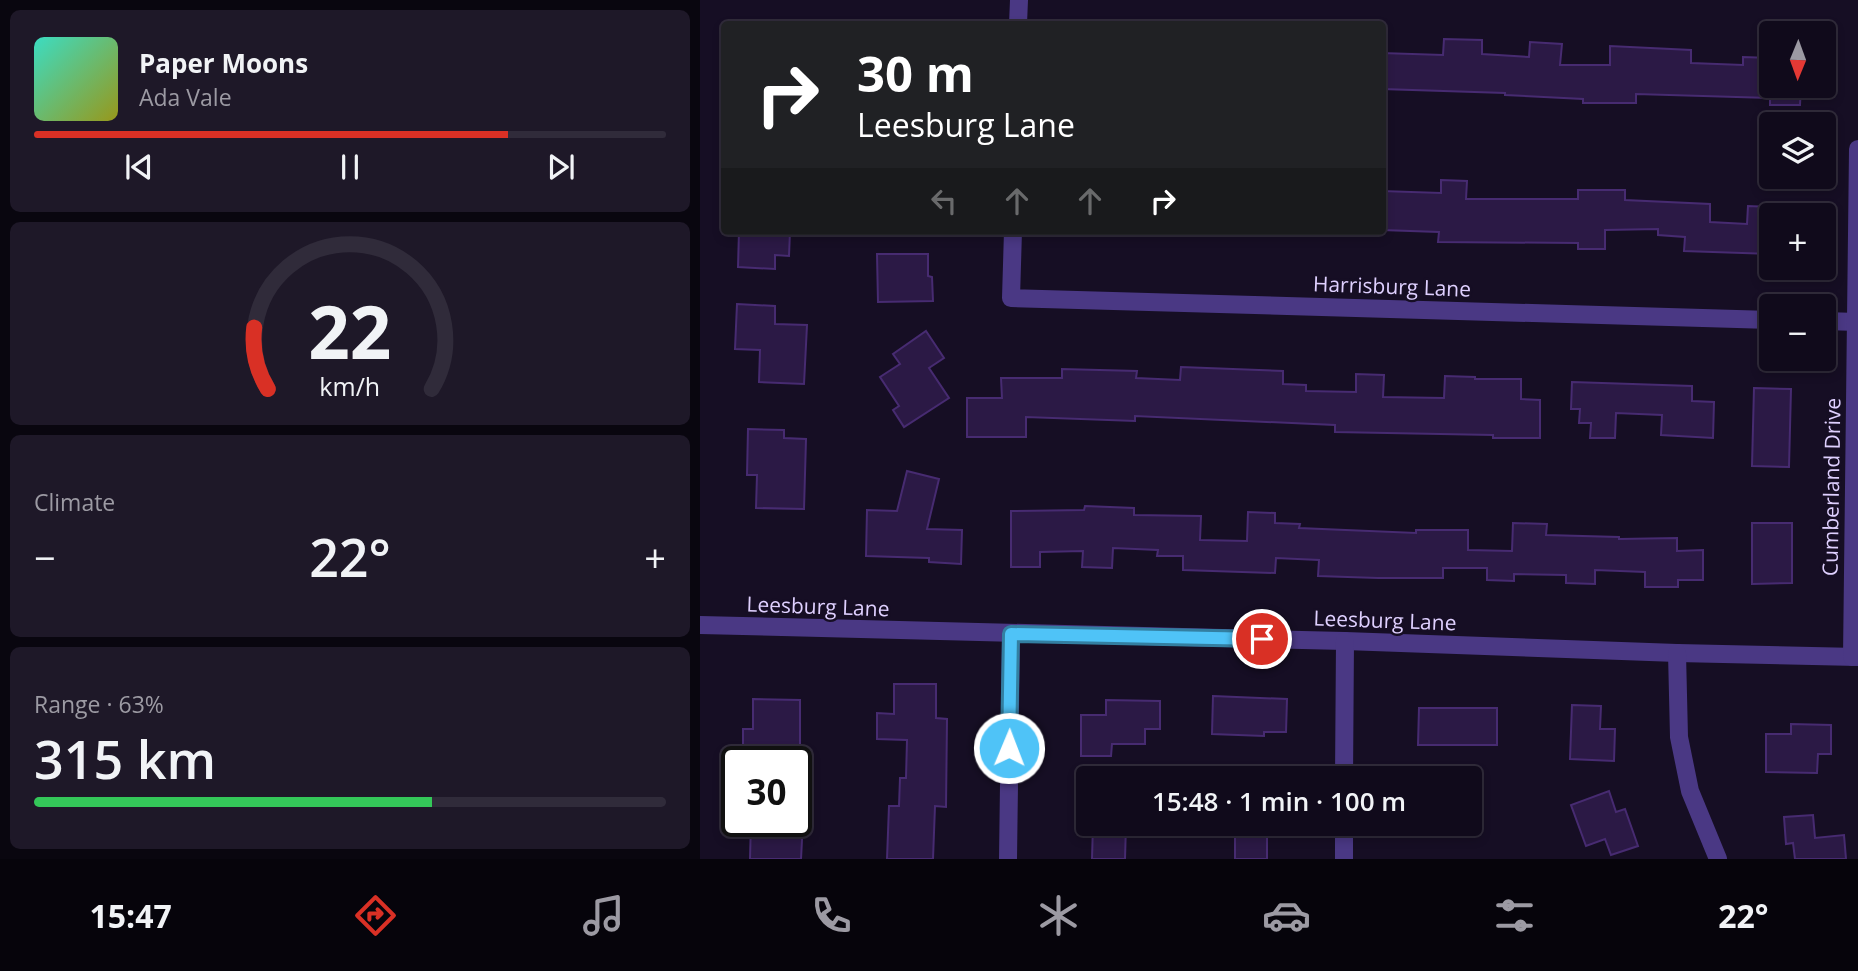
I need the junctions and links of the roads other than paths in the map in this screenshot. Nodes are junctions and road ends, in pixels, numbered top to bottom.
1 (1019, 0) edge
2 (1018, 21) edge
3 (1858, 149) edge
4 (1013, 235) edge
5 (1759, 320) edge
6 (1836, 321) edge
7 (1857, 322) edge
8 (700, 625) edge
9 (1011, 634) junction
10 (1345, 641) junction
11 (1677, 653) junction
12 (1855, 657) edge
13 (1344, 766) edge
14 (1344, 836) edge
15 (1008, 859) edge
16 (1344, 859) edge
17 (1717, 859) edge

1 - 2 street
3 - 7 street, Cumberland Drive
4 - 5 street, Harrisburg Lane
6 - 7 street
7 - 12 street, Cumberland Drive
8 - 9 street, Leesburg Lane
9 - 10 street, Leesburg Lane
9 - 15 street
10 - 11 street, Leesburg Lane
10 - 13 street
11 - 12 street, Leesburg Lane
11 - 17 street
14 - 16 street

